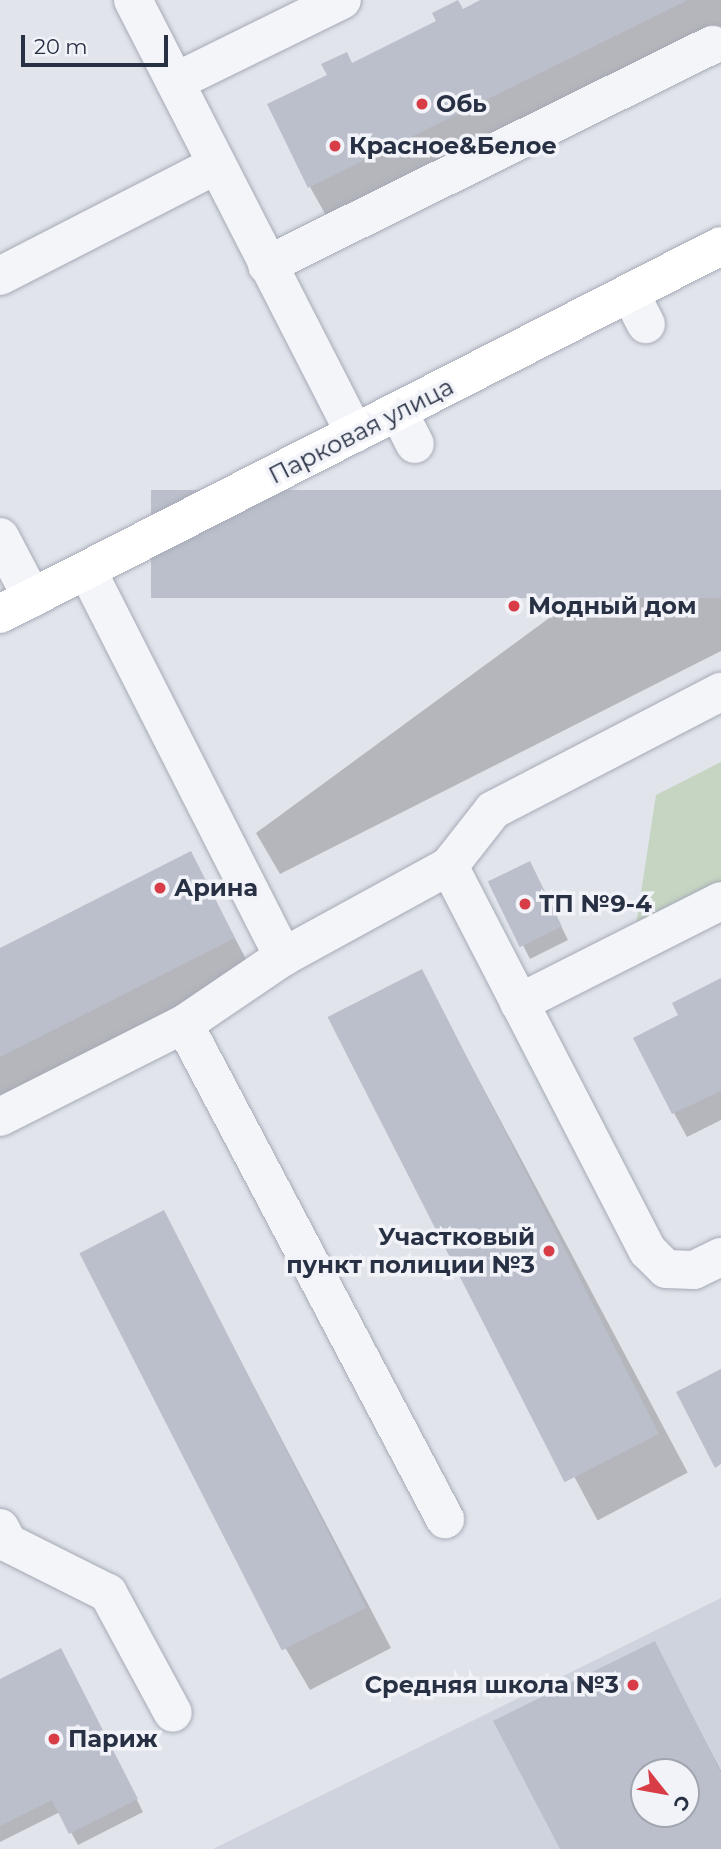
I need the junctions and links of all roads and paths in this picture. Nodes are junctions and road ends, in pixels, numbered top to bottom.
1 (342, 0) edge
2 (131, 1) edge
3 (713, 45) dead end
4 (175, 82) junction
5 (216, 164) junction
6 (721, 246) edge
7 (267, 264) junction
8 (0, 276) edge
9 (355, 434) junction
10 (0, 537) edge
11 (87, 570) junction
12 (16, 606) edge
13 (721, 692) edge
14 (449, 866) junction
15 (721, 901) edge
16 (283, 957) junction
17 (519, 1003) junction
18 (184, 1024) junction
19 (0, 1117) edge
20 (721, 1256) edge
21 (445, 1519) dead end
22 (0, 1528) edge
23 (173, 1713) dead end

1 - 4 lane
2 - 4 lane
3 - 7 lane
4 - 5 lane
5 - 7 lane
5 - 8 lane
6 - 9 main road, Парковая улица
7 - 9 lane
9 - 11 main road, Парковая улица
10 - 12 lane
11 - 12 main road, Парковая улица
11 - 16 lane
13 - 14 lane
14 - 16 lane
14 - 17 lane
15 - 17 lane
16 - 18 lane
17 - 20 lane
18 - 19 lane
18 - 21 lane
22 - 23 lane

